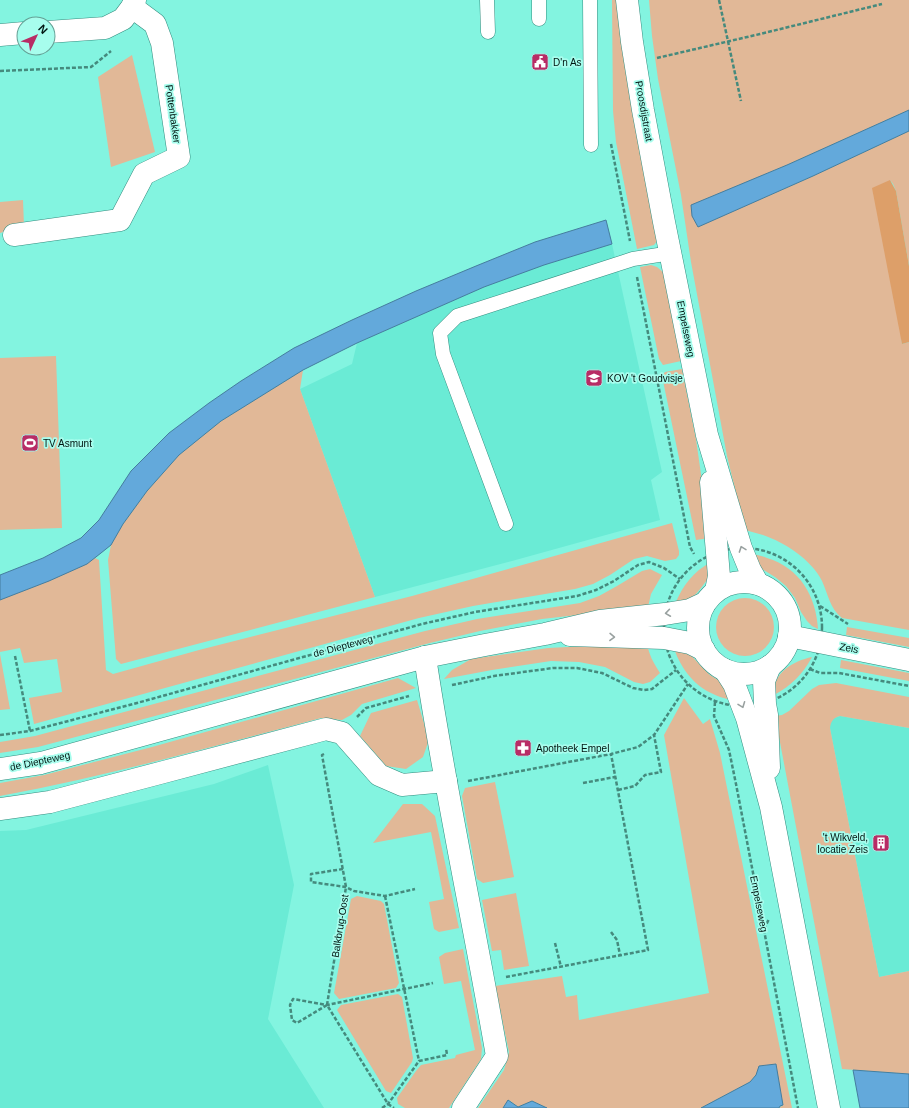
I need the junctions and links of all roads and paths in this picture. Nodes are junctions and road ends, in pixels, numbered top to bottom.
1 (487, 0) edge
2 (539, 0) edge
3 (590, 0) edge
4 (627, 0) edge
5 (719, 0) edge
6 (134, 3) edge
7 (882, 4) dead end
8 (539, 19) dead end
9 (56, 31) edge
10 (488, 32) dead end
11 (16, 34) edge
12 (0, 35) edge
13 (728, 42) junction
14 (114, 48) dead end
15 (654, 58) dead end
16 (0, 71) edge
17 (741, 102) dead end
18 (610, 143) dead end
19 (592, 145) dead end
20 (664, 222) joint
21 (7, 236) edge
22 (671, 253) junction
23 (633, 259) junction
24 (707, 435) junction
25 (506, 524) dead end
26 (698, 562) dead end
27 (680, 579) dead end
28 (758, 584) junction
29 (711, 597) junction
30 (819, 606) dead end
31 (849, 625) dead end
32 (545, 634) junction
33 (789, 636) junction
34 (704, 650) junction
35 (15, 656) dead end
36 (425, 657) junction
37 (909, 660) edge
38 (770, 666) junction
39 (810, 669) dead end
40 (676, 670) dead end
41 (725, 670) junction
42 (688, 684) dead end
43 (909, 686) edge
44 (430, 691) junction
45 (715, 702) dead end
46 (30, 730) junction
47 (0, 735) edge
48 (654, 735) junction
49 (346, 738) junction
50 (611, 754) junction
51 (0, 769) edge
52 (615, 777) junction
53 (446, 780) junction
54 (583, 783) dead end
55 (618, 790) junction
56 (771, 807) junction
57 (0, 809) edge
58 (343, 869) junction
59 (346, 887) junction
60 (415, 889) dead end
61 (385, 896) junction
62 (611, 932) dead end
63 (555, 943) dead end
64 (620, 956) junction
65 (561, 967) junction
66 (484, 981) junction
67 (433, 983) dead end
68 (404, 990) junction
69 (327, 1006) junction
70 (446, 1048) dead end
71 (419, 1061) junction
72 (388, 1104) junction
73 (382, 1108) edge
74 (394, 1108) edge
75 (463, 1108) edge
76 (798, 1108) edge
77 (829, 1108) edge

1 - 10 lane
2 - 8 lane
3 - 19 lane
4 - 20 street, Proosdijstraat
5 - 13 path
6 - 9 street, Pottenbakker
6 - 21 street, Pottenbakker
7 - 13 path
11 - 12 street
13 - 15 path
13 - 17 path
14 - 16 path
18 - 23 path
20 - 22 street, Empelseweg
22 - 23 lane
22 - 24 street, Empelseweg
23 - 25 lane
23 - 26 path
28 -> 24 street, Empelseweg
24 - 29 street, Empelseweg
27 - 46 path, de Diepteweg
28 - 29 street
28 - 33 street
29 -> 32 street, de Diepteweg
29 - 34 street
30 - 31 path
32 -> 34 street, de Diepteweg
32 - 36 street, de Diepteweg
33 - 37 street, Zeis
33 - 38 street
34 - 41 street
35 - 46 path
36 - 44 street
36 - 51 street, de Diepteweg
38 - 41 street
38 - 56 street
39 - 43 path
40 - 44 path
41 -> 56 street
42 - 48 path
44 - 49 path
44 - 53 street
45 - 76 path, Empelseweg
46 - 47 path, de Diepteweg
48 - 50 path
48 - 55 path
49 - 53 street
49 - 57 street
49 - 58 path, Balkbrug-Oost
50 - 52 path
50 - 53 path
52 - 54 path
52 - 55 path
53 - 66 street
55 - 64 path
56 - 77 street
58 - 59 path, Balkbrug-Oost
58 - 59 path
59 - 61 path
59 - 69 path, Balkbrug-Oost
60 - 61 path
61 - 68 path
62 - 64 path
63 - 65 path
64 - 65 path
65 - 66 path
66 - 75 street
67 - 68 path
68 - 69 path
68 - 71 path
69 - 69 path
69 - 72 path
70 - 71 path
71 - 72 path
72 - 73 path
72 - 74 path

